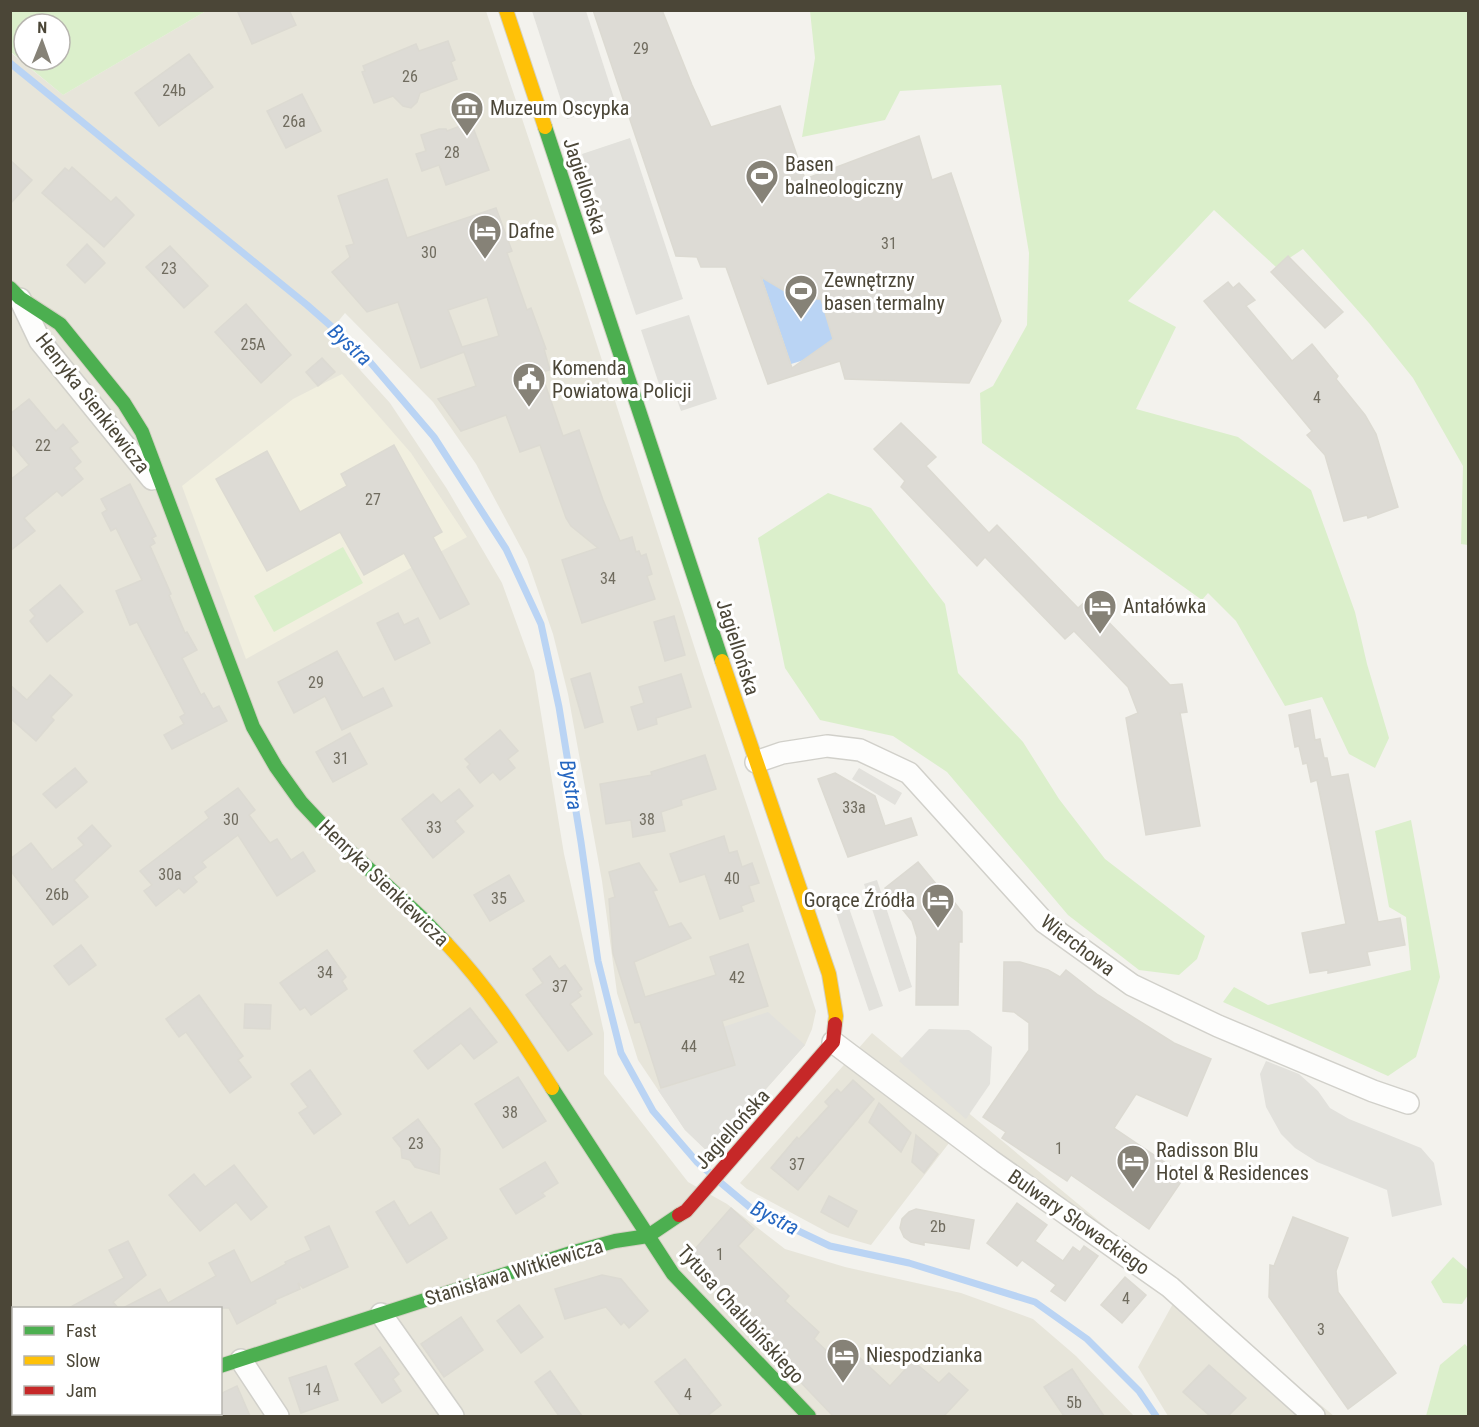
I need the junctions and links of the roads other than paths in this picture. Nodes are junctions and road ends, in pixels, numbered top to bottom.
1 (506, 10) edge
2 (15, 293) edge
3 (169, 505) joint
4 (756, 762) junction
5 (833, 1042) junction
6 (1408, 1103) dead end
7 (648, 1236) junction
8 (381, 1314) junction
9 (241, 1359) junction
10 (222, 1365) edge
11 (278, 1416) edge
12 (453, 1416) edge
13 (809, 1416) edge
14 (1314, 1416) edge

1 - 4 street, Jagiellońska
2 - 3 street, Henryka Sienkiewicza
3 - 7 street, Henryka Sienkiewicza
4 - 5 street, Jagiellońska
4 - 6 street, Wierchowa
5 - 7 street, Jagiellońska
5 - 14 street, Bulwary Słowackiego
7 - 8 street, Stanisława Witkiewicza
7 - 13 street, Tytusa Chałubińskiego
8 - 9 street, Stanisława Witkiewicza
8 - 12 street
9 - 10 street, Stanisława Witkiewicza
9 - 11 street

